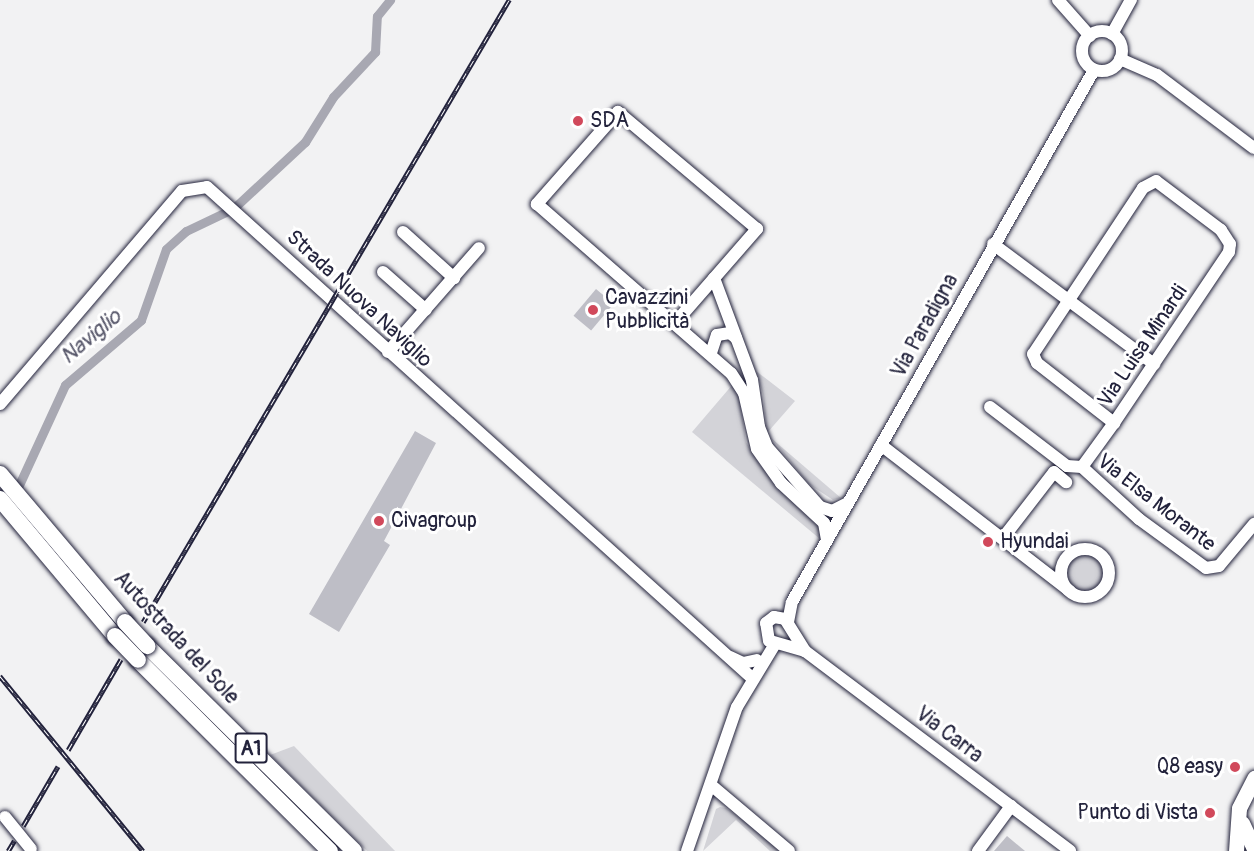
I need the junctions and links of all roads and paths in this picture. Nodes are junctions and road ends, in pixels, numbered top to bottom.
1 (1058, 0) edge
2 (1131, 0) edge
3 (1112, 34) junction
4 (1090, 36) junction
5 (1120, 59) junction
6 (1094, 70) junction
7 (1254, 148) edge
8 (403, 232) dead end
9 (993, 244) junction
10 (479, 249) dead end
11 (383, 272) dead end
12 (454, 278) junction
13 (714, 278) junction
14 (1066, 299) junction
15 (426, 310) junction
16 (675, 323) junction
17 (736, 338) junction
18 (388, 352) junction
19 (711, 353) junction
20 (1154, 364) junction
21 (0, 404) edge
22 (990, 407) dead end
23 (1114, 423) junction
24 (881, 445) junction
25 (1082, 467) junction
26 (3, 477) edge
27 (1066, 482) dead end
28 (10, 502) edge
29 (849, 502) junction
30 (1254, 524) edge
31 (1003, 538) junction
32 (827, 540) junction
33 (1067, 558) junction
34 (1034, 562) junction
35 (1070, 591) junction
36 (786, 623) junction
37 (773, 641) junction
38 (711, 645) junction
39 (805, 651) junction
40 (757, 660) junction
41 (749, 681) junction
42 (1254, 778) edge
43 (711, 786) junction
44 (1254, 792) edge
45 (1011, 806) junction
46 (2, 814) edge
47 (1254, 849) edge
48 (32, 850) edge
49 (330, 851) edge
50 (354, 851) edge
51 (687, 851) edge
52 (695, 851) edge
53 (789, 851) edge
54 (978, 851) edge
55 (1070, 851) edge
56 (1236, 851) edge

1 - 4 street
2 - 3 street
3 - 4 street
3 - 5 street
4 - 6 street
5 - 6 street
5 - 7 street
6 - 9 street, Via Paradigna
8 - 12 street
9 - 14 street
9 - 24 street, Via Paradigna
10 - 12 street
11 - 15 street
12 - 15 street
13 - 16 street
13 - 16 street
13 - 17 street
14 - 20 street
14 - 20 street, Via Luisa Minardi
14 - 23 street
15 - 18 street
16 - 19 street
17 - 19 street
17 - 29 street
18 - 21 street, Strada Nuova Naviglio
18 - 38 street, Strada Nuova Naviglio
19 - 32 street
20 - 23 street, Via Luisa Minardi
22 - 25 street, Via Elsa Morante
23 - 25 street, Via Luisa Minardi
24 - 29 street, Via Paradigna
24 - 31 street
25 - 30 street, Via Elsa Morante
26 - 28 highway, Autostrada del Sole / A1
27 - 31 street
28 - 49 highway, Autostrada del Sole / A1, bridge
28 - 50 highway, Autostrada del Sole / A1, bridge
29 - 32 street, Via Paradigna
31 - 34 street
32 - 36 street, Via Paradigna
33 - 34 street
33 - 35 street
33 - 35 street
34 - 35 street
36 - 37 street
36 - 37 street
36 - 39 street, Via Carra
37 - 39 street, Via Carra
37 - 40 street
37 - 41 street
38 - 40 street, Strada Nuova Naviglio
38 - 41 street, Strada Nuova Naviglio
39 - 45 street, Via Carra
40 - 41 street
41 - 43 street
42 - 56 main road
43 - 51 street
43 - 52 street
43 - 53 street
44 - 47 main road
45 - 54 street
45 - 55 street, Via Carra
46 - 48 street, bridge

